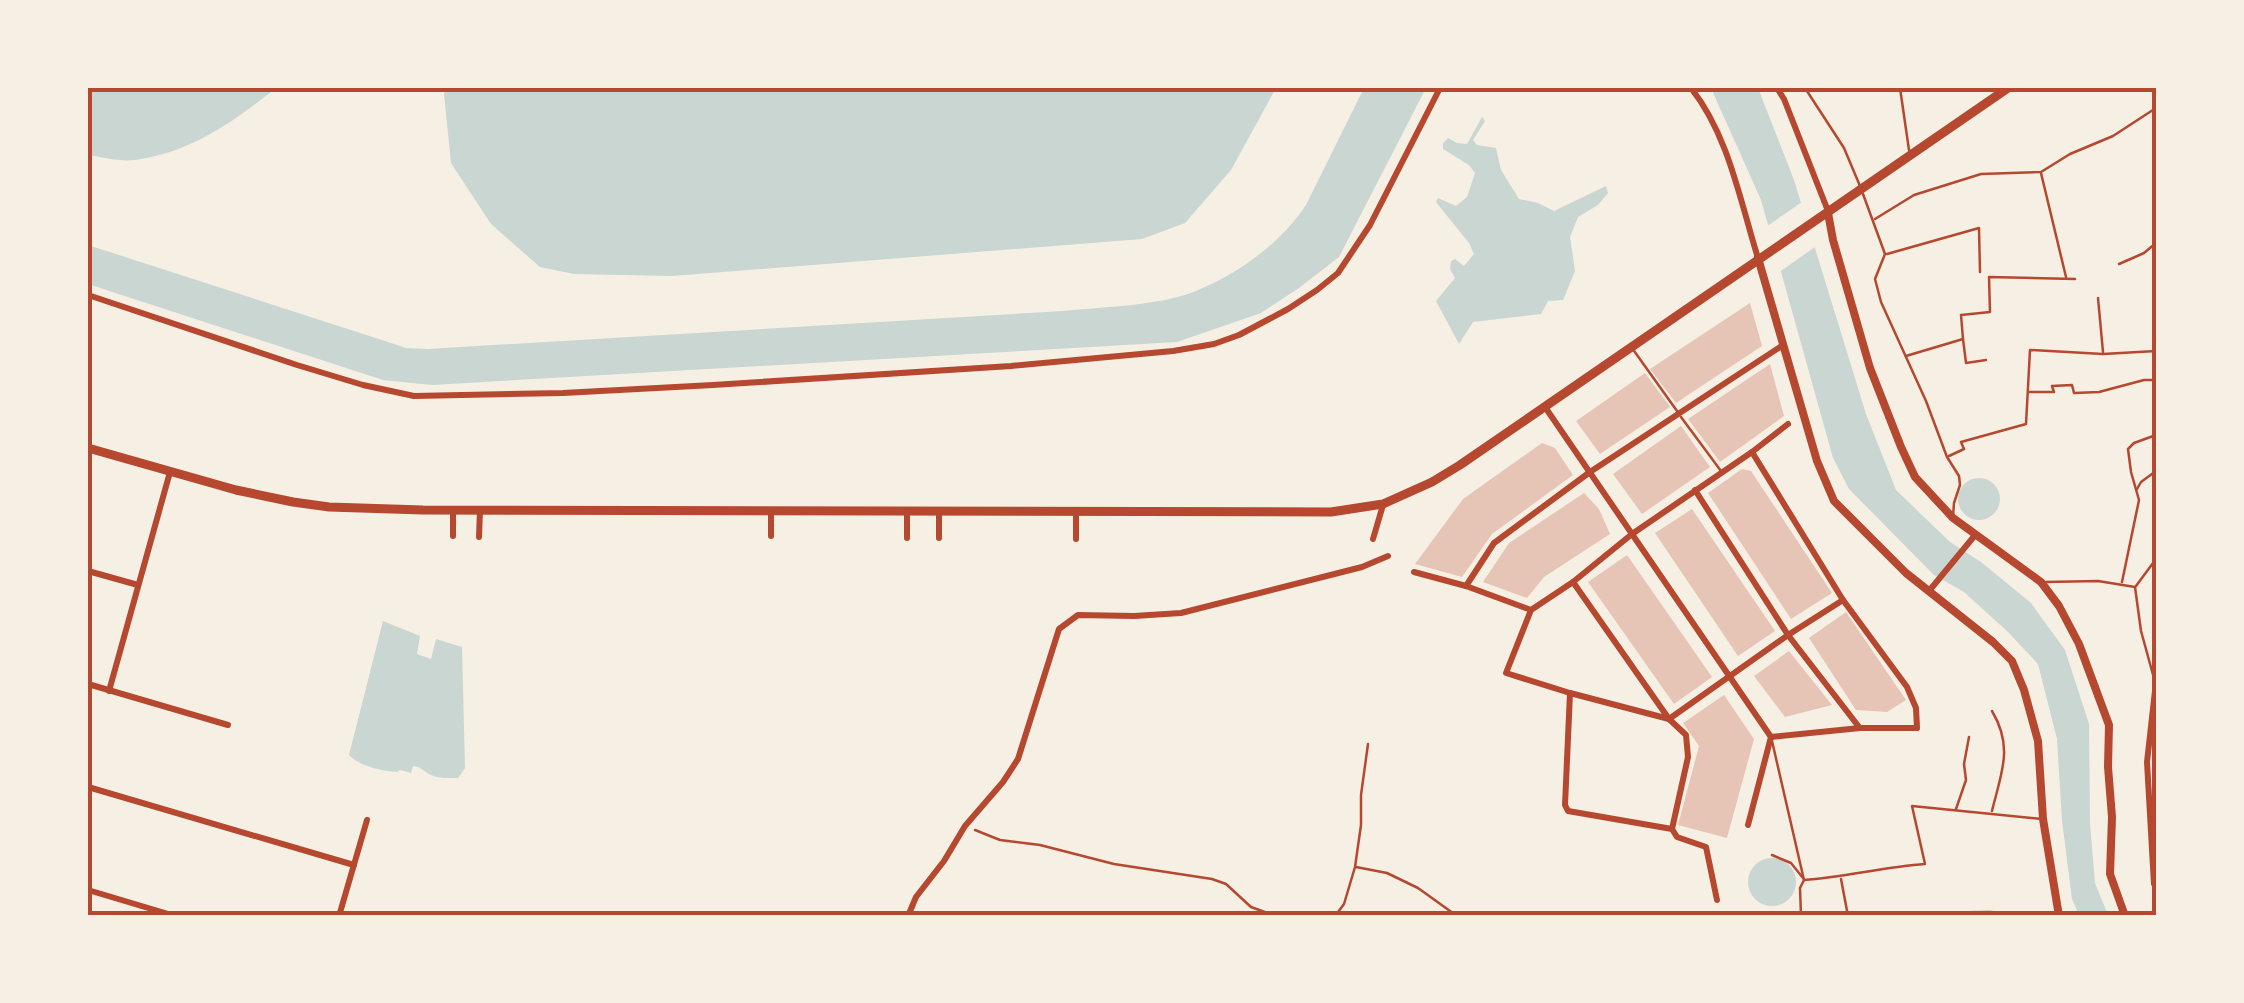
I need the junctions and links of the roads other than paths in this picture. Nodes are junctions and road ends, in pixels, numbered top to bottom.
1 (1440, 88) edge
2 (1691, 88) edge
3 (1777, 88) edge
4 (1805, 88) edge
5 (1900, 88) edge
6 (2008, 88) edge
7 (2156, 108) edge
8 (1910, 157) junction
9 (2041, 172) junction
10 (1862, 190) junction
11 (1828, 212) junction
12 (1873, 220) junction
13 (2156, 243) edge
14 (1885, 254) junction
15 (1762, 256) junction
16 (2119, 264) dead end
17 (1980, 272) dead end
18 (2067, 279) junction
19 (2076, 279) dead end
20 (88, 295) edge
21 (2098, 298) dead end
22 (1964, 340) junction
23 (1784, 345) junction
24 (1632, 347) junction
25 (2156, 351) edge
26 (2103, 354) junction
27 (1905, 356) junction
28 (1986, 360) dead end
29 (2156, 380) edge
30 (2029, 392) junction
31 (1545, 406) junction
32 (1679, 414) junction
33 (1788, 424) dead end
34 (2156, 435) edge
35 (88, 448) edge
36 (1752, 452) junction
37 (1947, 457) junction
38 (170, 472) junction
39 (1590, 472) junction
40 (1722, 472) junction
41 (2156, 472) edge
42 (1695, 490) junction
43 (2139, 500) junction
44 (1384, 504) junction
45 (453, 510) junction
46 (480, 510) junction
47 (771, 512) junction
48 (907, 513) junction
49 (939, 513) junction
50 (1076, 513) junction
51 (1953, 518) junction
52 (1632, 534) junction
53 (1976, 534) junction
54 (452, 536) dead end
55 (771, 536) dead end
56 (479, 538) dead end
57 (908, 538) dead end
58 (939, 538) dead end
59 (1076, 539) dead end
60 (1373, 540) dead end
61 (1388, 556) dead end
62 (2156, 559) edge
63 (88, 570) edge
64 (1414, 572) dead end
65 (1573, 582) junction
66 (2040, 582) junction
67 (2121, 584) junction
68 (138, 586) junction
69 (1466, 586) junction
70 (2136, 586) junction
71 (1929, 591) junction
72 (1843, 600) junction
73 (1531, 610) junction
74 (1788, 635) junction
75 (1729, 676) junction
76 (2156, 682) edge
77 (88, 684) edge
78 (110, 691) junction
79 (1570, 693) junction
80 (1992, 711) dead end
81 (1669, 719) junction
82 (228, 726) dead end
83 (1860, 728) junction
84 (1771, 737) junction
85 (1970, 738) dead end
86 (1368, 744) dead end
87 (88, 788) edge
88 (1955, 810) junction
89 (1991, 813) junction
90 (2043, 819) junction
91 (367, 820) dead end
92 (1748, 825) dead end
93 (1672, 829) junction
94 (1772, 855) dead end
95 (354, 865) junction
96 (1355, 867) junction
97 (1841, 877) junction
98 (1804, 880) junction
99 (2155, 885) edge
100 (88, 890) edge
101 (1717, 900) dead end
102 (2058, 914) edge
103 (2032, 915) edge
104 (176, 916) edge
105 (340, 916) edge
106 (908, 916) edge
107 (1334, 916) edge
108 (1457, 916) edge
109 (1801, 916) edge
110 (1848, 916) edge
111 (1908, 916) edge
112 (2125, 916) edge
113 (2153, 916) edge

1 - 20 street
2 - 15 street
3 - 11 street
4 - 10 lane
5 - 8 lane
6 - 8 main road
7 - 9 lane
8 - 10 main road
9 - 12 lane
9 - 18 lane
10 - 11 main road
10 - 12 lane
11 - 15 main road
11 - 51 street
12 - 14 lane
13 - 16 lane
14 - 17 lane
14 - 27 lane
15 - 23 street
15 - 24 main road
18 - 19 lane
18 - 22 lane
21 - 26 lane
22 - 27 lane
22 - 28 lane
23 - 32 street
23 - 71 street
24 - 31 main road
24 - 32 lane
25 - 26 lane
26 - 30 lane
27 - 37 lane
29 - 30 lane
30 - 37 lane
31 - 39 street
31 - 44 main road
32 - 39 street
32 - 40 lane
33 - 36 street
34 - 43 lane
35 - 38 main road
36 - 40 street
36 - 72 street
37 - 51 lane
38 - 45 main road
38 - 68 street
39 - 52 street
39 - 69 street
40 - 42 street
41 - 43 lane
42 - 52 street
42 - 74 street
43 - 67 lane
44 - 50 main road
44 - 60 street
45 - 46 main road
45 - 54 street
46 - 47 main road
46 - 56 street
47 - 48 main road
47 - 55 street
48 - 49 main road
48 - 57 street
49 - 50 main road
49 - 58 street
50 - 59 street
51 - 53 street
52 - 65 street
52 - 75 street
53 - 66 street
53 - 71 street
61 - 106 street
62 - 70 lane
63 - 68 street
64 - 69 street
65 - 73 street
65 - 81 street
66 - 67 lane
66 - 112 street
67 - 70 lane
68 - 78 street
69 - 73 street
70 - 76 lane
71 - 90 street
72 - 74 street
72 - 83 street
73 - 79 street
74 - 75 street
74 - 83 street
75 - 81 street
75 - 84 street
76 - 99 street
77 - 78 street
78 - 82 street
79 - 81 street
79 - 93 street
80 - 89 lane
81 - 93 street
83 - 84 street
84 - 92 street
84 - 98 lane
85 - 88 lane
86 - 96 lane
87 - 95 street
88 - 89 lane
88 - 97 lane
89 - 90 lane
90 - 102 street
91 - 95 street
93 - 101 street
94 - 98 lane
95 - 105 street
96 - 107 lane
96 - 108 lane
97 - 98 lane
97 - 110 lane
98 - 109 lane
99 - 113 lane
100 - 104 street
102 - 103 lane
103 - 111 lane

